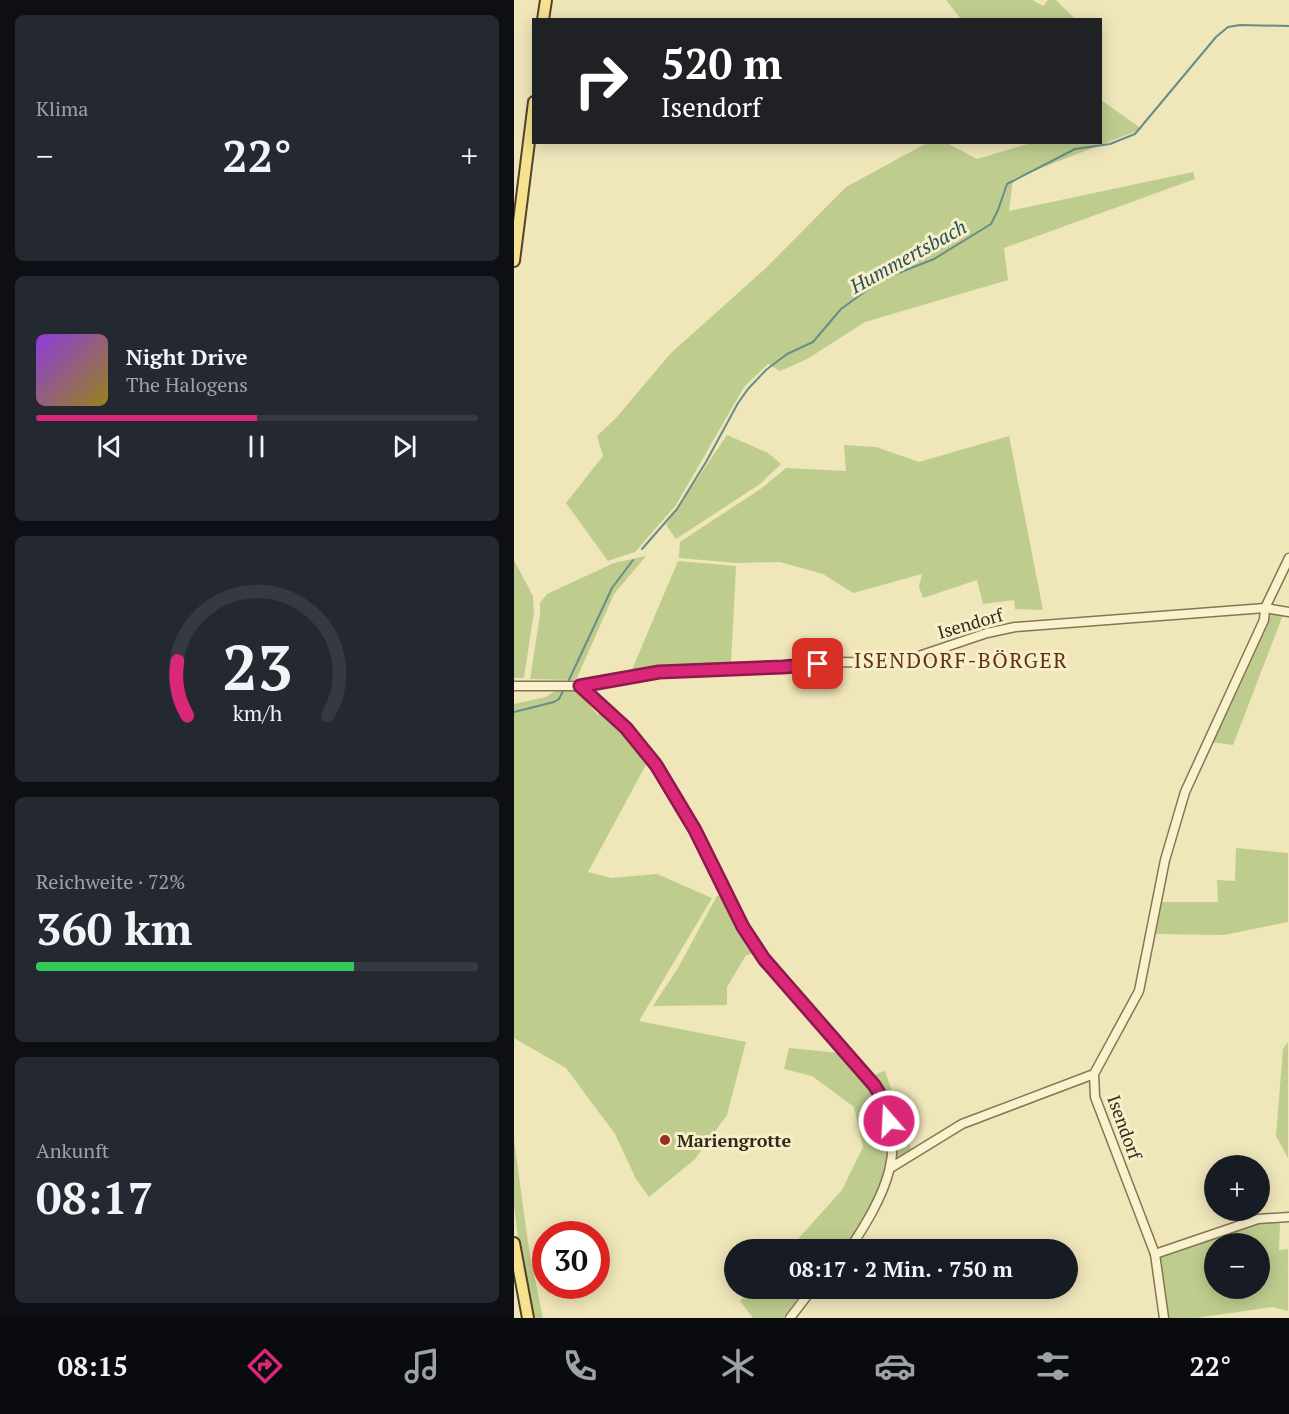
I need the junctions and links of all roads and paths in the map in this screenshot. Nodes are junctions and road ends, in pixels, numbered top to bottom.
1 (546, 0) edge
2 (543, 18) edge
3 (532, 118) edge
4 (514, 261) edge
5 (1288, 558) edge
6 (1265, 608) junction
7 (1288, 612) edge
8 (514, 686) edge
9 (576, 686) junction
10 (1094, 1074) junction
11 (892, 1167) junction
12 (1288, 1217) edge
13 (855, 1239) edge
14 (514, 1243) edge
15 (1155, 1254) junction
16 (805, 1299) edge
17 (528, 1318) edge
18 (790, 1318) edge
19 (1164, 1318) edge

1 - 2 main road
3 - 4 main road
5 - 6 street
6 - 7 street, Isendorf
6 - 9 street, Isendorf
6 - 10 street
8 - 9 street, Isendorf
9 - 11 street
10 - 11 street
10 - 15 street, Isendorf
11 - 13 street
12 - 15 street
14 - 17 main road
15 - 19 street, Isendorf
16 - 18 street

